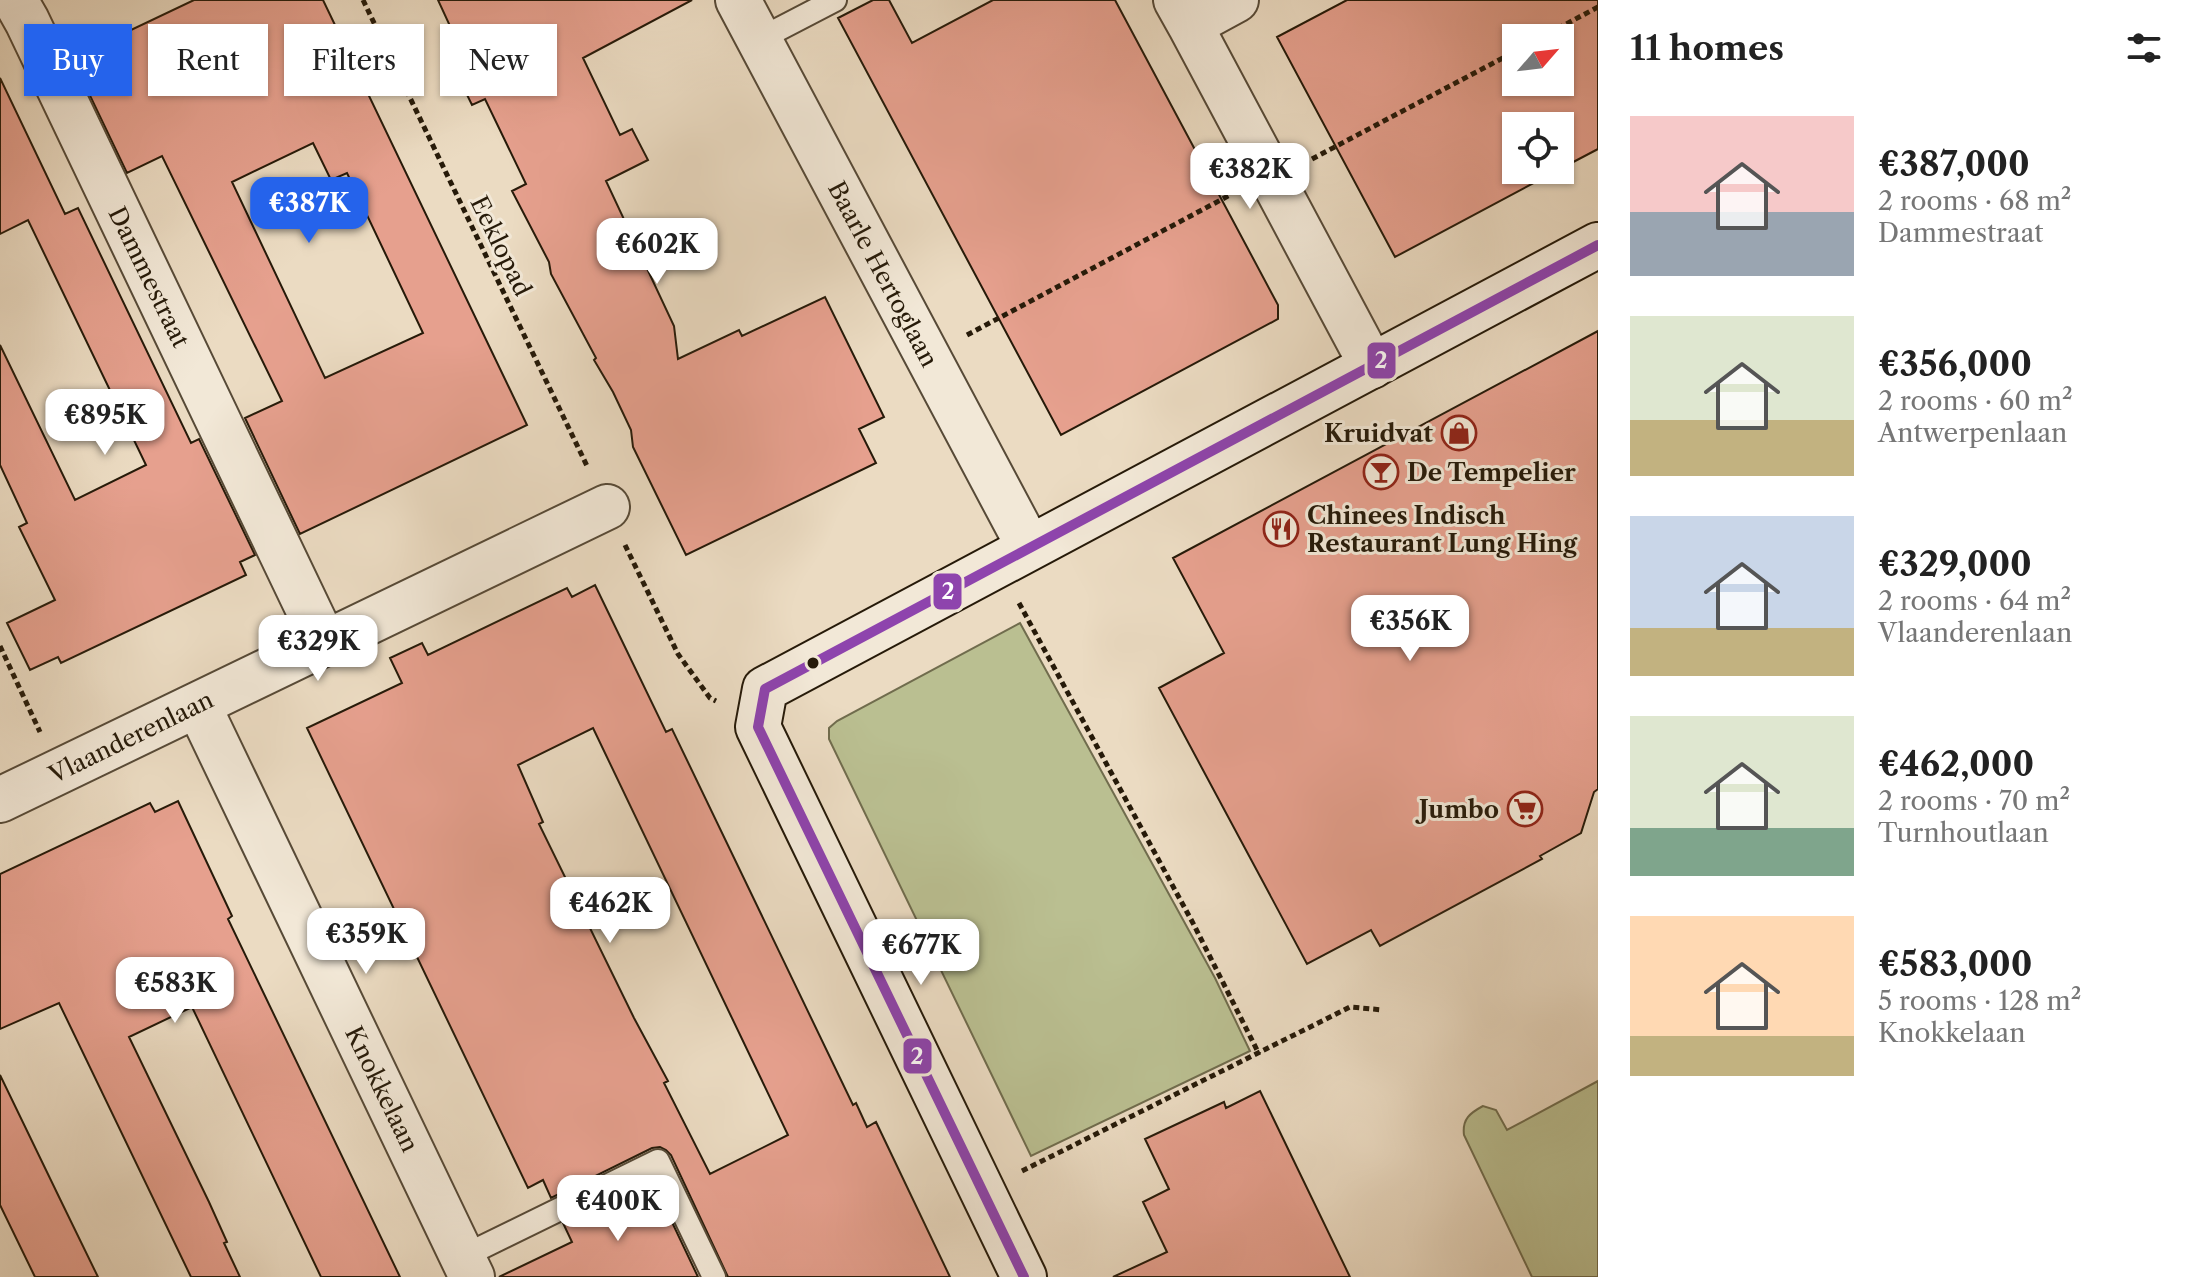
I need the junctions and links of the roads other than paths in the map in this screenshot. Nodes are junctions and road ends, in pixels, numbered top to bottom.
1 (15, 0) edge
2 (738, 0) edge
3 (835, 0) edge
4 (1236, 0) edge
5 (1183, 12) edge
6 (758, 40) junction
7 (1598, 245) edge
8 (1372, 366) junction
9 (607, 507) road end
10 (1029, 547) junction
11 (324, 642) junction
12 (198, 705) junction
13 (0, 800) edge
14 (467, 1267) edge
15 (714, 1277) edge
16 (1024, 1277) edge

1 - 11 street, Dammestraat
2 - 6 street, Baarle Hertoglaan
3 - 6 lane
4 - 5 street
5 - 8 street
6 - 10 street, Baarle Hertoglaan
7 - 8 street
8 - 10 street
9 - 11 street, Vlaanderenlaan
10 - 16 street
11 - 12 street, Vlaanderenlaan
12 - 13 street, Vlaanderenlaan
12 - 14 street, Knokkelaan
14 - 15 lane, Knokkelaan

